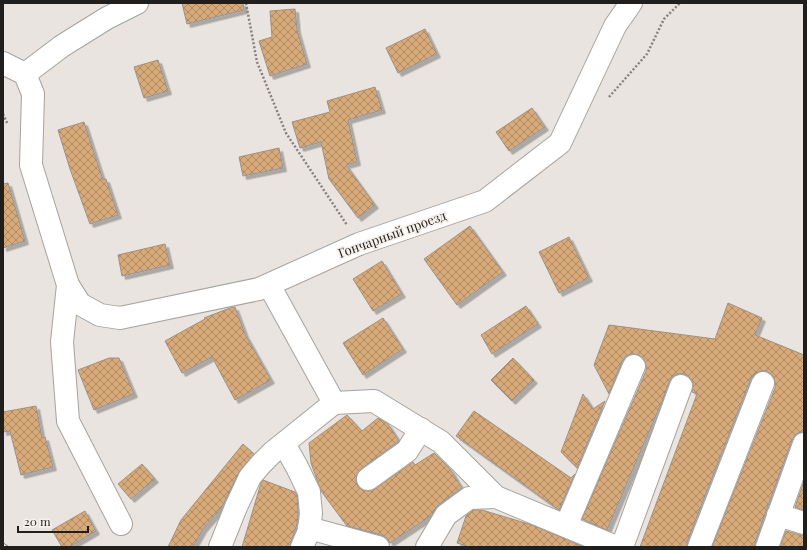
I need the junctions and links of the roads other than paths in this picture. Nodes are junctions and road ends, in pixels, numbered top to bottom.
1 (137, 3) edge
2 (631, 3) edge
3 (3, 63) edge
4 (25, 74) junction
5 (68, 285) junction
6 (269, 285) junction
7 (634, 366) dead end
8 (763, 383) dead end
9 (681, 386) dead end
10 (334, 403) junction
11 (421, 429) junction
12 (284, 444) junction
13 (804, 444) edge
14 (368, 479) dead end
15 (496, 497) junction
16 (778, 515) junction
17 (804, 523) edge
18 (121, 524) dead end
19 (566, 526) junction
20 (305, 538) edge
21 (220, 547) edge
22 (378, 547) edge
23 (427, 547) edge
24 (616, 547) edge
25 (622, 547) edge
26 (699, 547) edge
27 (767, 547) edge

1 - 4 street
2 - 6 street, Гончарный проезд
3 - 4 street
4 - 5 street
5 - 6 street, Гончарный проезд
5 - 18 street
6 - 10 street
7 - 19 street
8 - 26 street
9 - 25 street
10 - 11 street
10 - 12 street
11 - 14 street
11 - 15 street
12 - 20 street
12 - 21 street
13 - 16 street
15 - 19 street
15 - 23 street
16 - 17 street
16 - 27 street
19 - 24 street
20 - 22 street

